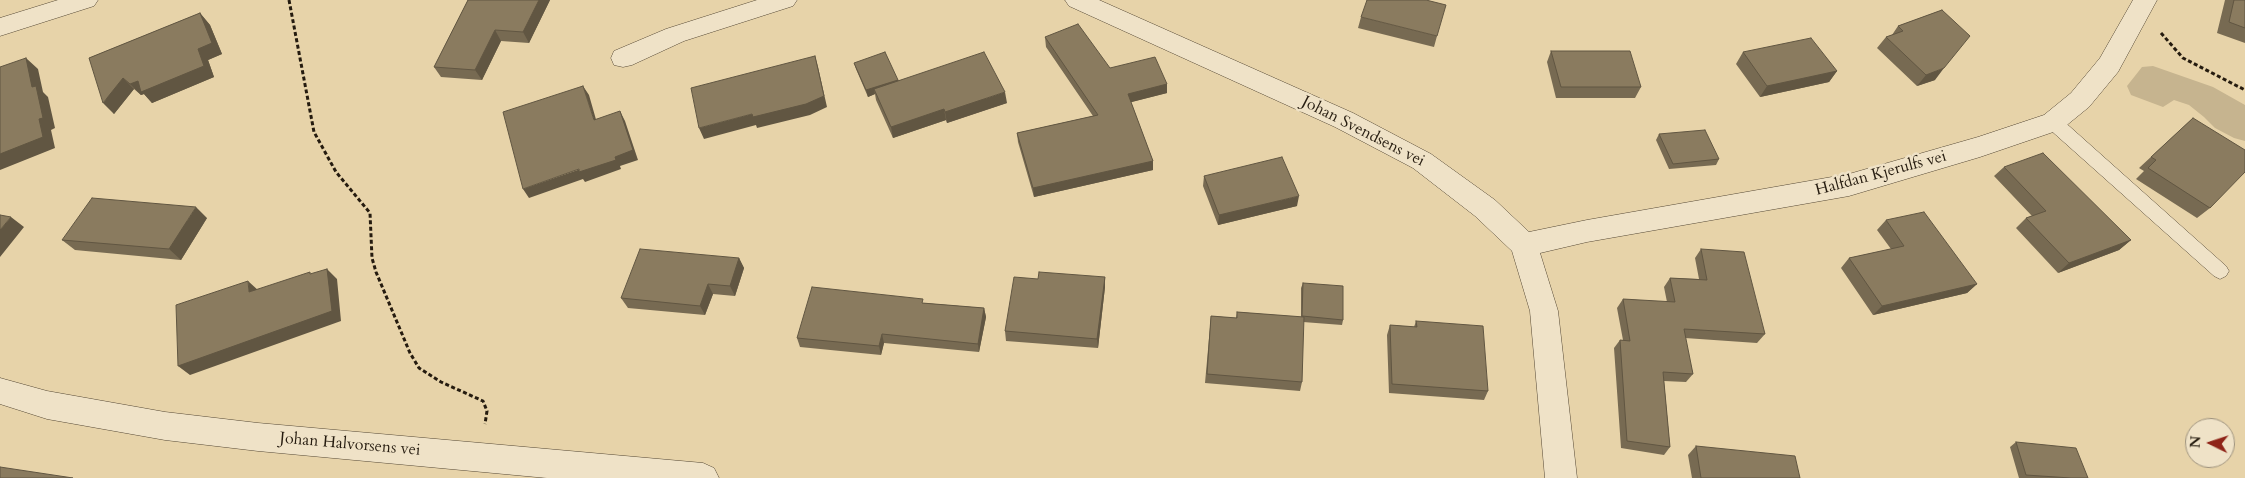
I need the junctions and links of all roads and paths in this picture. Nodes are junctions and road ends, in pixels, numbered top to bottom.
1 (86, 0) edge
2 (289, 0) edge
3 (785, 0) edge
4 (1077, 0) edge
5 (2143, 4) edge
6 (0, 27) edge
7 (623, 58) dead end
8 (2245, 90) edge
9 (2053, 122) junction
10 (1524, 245) junction
11 (2220, 271) dead end
12 (0, 392) edge
13 (473, 457) junction
14 (703, 478) edge
15 (1561, 478) edge

1 - 6 street
2 - 13 path
3 - 7 street
4 - 10 street, Johan Svendsens vei
5 - 8 path
5 - 9 street, Halfdan Kjerulfs vei
9 - 10 street, Halfdan Kjerulfs vei
9 - 11 lane
10 - 15 street, Johan Svendsens vei
12 - 13 street, Johan Halvorsens vei
13 - 14 street, Johan Halvorsens vei

